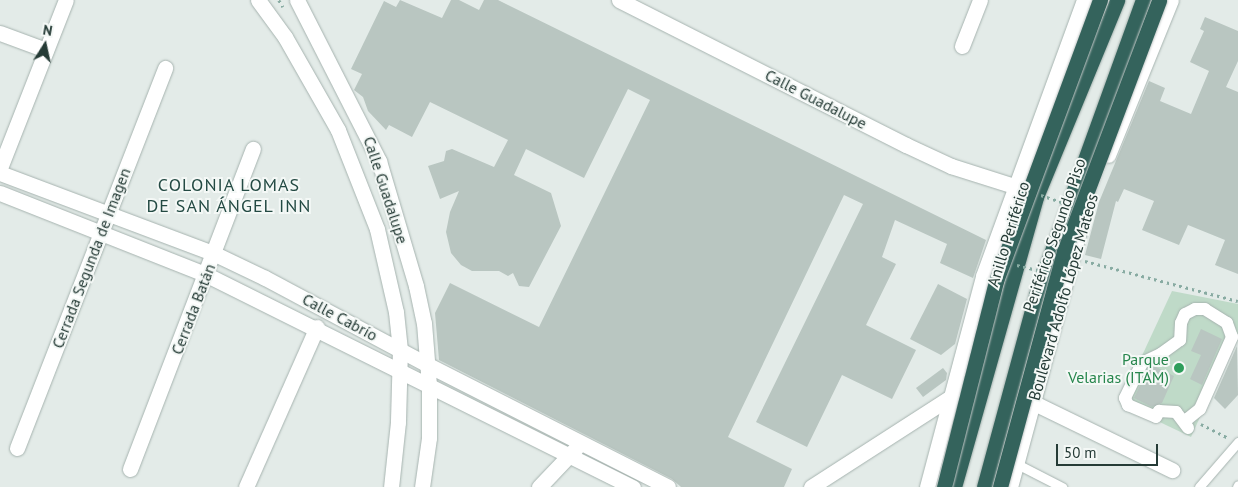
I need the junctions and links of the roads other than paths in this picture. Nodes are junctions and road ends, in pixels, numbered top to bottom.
1 (66, 0) edge
2 (258, 0) edge
3 (297, 0) edge
4 (619, 0) edge
5 (980, 0) edge
6 (1084, 0) edge
7 (1100, 0) edge
8 (1117, 0) edge
9 (1172, 0) edge
10 (1149, 1) edge
11 (0, 33) edge
12 (962, 46) dead end
13 (46, 50) junction
14 (165, 68) dead end
15 (1051, 146) dead end
16 (253, 148) dead end
17 (0, 168) edge
18 (0, 173) edge
19 (1017, 187) junction
20 (1040, 188) junction
21 (0, 193) edge
22 (109, 214) junction
23 (101, 232) junction
24 (214, 254) junction
25 (206, 275) junction
26 (317, 327) junction
27 (400, 349) junction
28 (428, 365) junction
29 (400, 370) junction
30 (429, 385) junction
31 (952, 396) junction
32 (1032, 402) junction
33 (1187, 424) joint
34 (1238, 442) edge
35 (581, 444) junction
36 (17, 448) dead end
37 (570, 455) junction
38 (1016, 464) junction
39 (130, 469) dead end
40 (1172, 470) dead end
41 (246, 487) edge
42 (392, 487) edge
43 (422, 487) edge
44 (539, 487) edge
45 (633, 487) edge
46 (668, 487) edge
47 (811, 487) edge
48 (928, 487) edge
49 (944, 487) edge
50 (954, 487) edge
51 (984, 487) edge
52 (1000, 487) edge
53 (1010, 487) edge
54 (1062, 487) edge
55 (1199, 487) edge

1 - 13 street
2 - 27 street
3 - 28 street, Calle Guadalupe
4 - 19 street, Calle Guadalupe
5 - 12 street
6 - 19 street
7 - 49 highway, bridge
8 - 20 highway, Anillo Periférico
9 - 32 street, Boulevard Adolfo López Mateos
10 - 51 highway
10 - 52 highway, Periférico Segundo Piso, bridge
11 - 13 street
13 - 17 street
14 - 22 street, Cerrada Segunda de Imagen
15 - 20 highway
16 - 24 street, Cerrada Batán
18 - 22 street, Calle Cabrío
19 - 31 street
20 - 50 highway, Anillo Periférico
21 - 23 street, Calle Cabrío
22 - 23 street, Cerrada Segunda de Imagen
22 - 24 street, Calle Cabrío
23 - 25 street, Calle Cabrío
23 - 36 street, Cerrada Segunda de Imagen
24 - 25 street, Cerrada Batán
24 - 27 street, Calle Cabrío
25 - 26 street, Calle Cabrío
25 - 39 street, Cerrada Batán
26 - 29 street, Calle Cabrío
26 - 41 street
27 - 28 street, Calle Cabrío
27 - 29 street
28 - 30 street, Calle Guadalupe
28 - 35 street, Calle Cabrío
29 - 30 street, Calle Cabrío
29 - 42 street
30 - 37 street, Calle Cabrío
30 - 43 street, Calle Guadalupe
31 - 47 street
31 - 48 street
32 - 38 street, Boulevard Adolfo López Mateos
32 - 40 street
33 - 33 street
34 - 55 lane
35 - 37 street
35 - 46 street, Calle Cabrío
37 - 44 street
37 - 45 street, Calle Cabrío
38 - 53 street, Boulevard Adolfo López Mateos
38 - 54 lane

